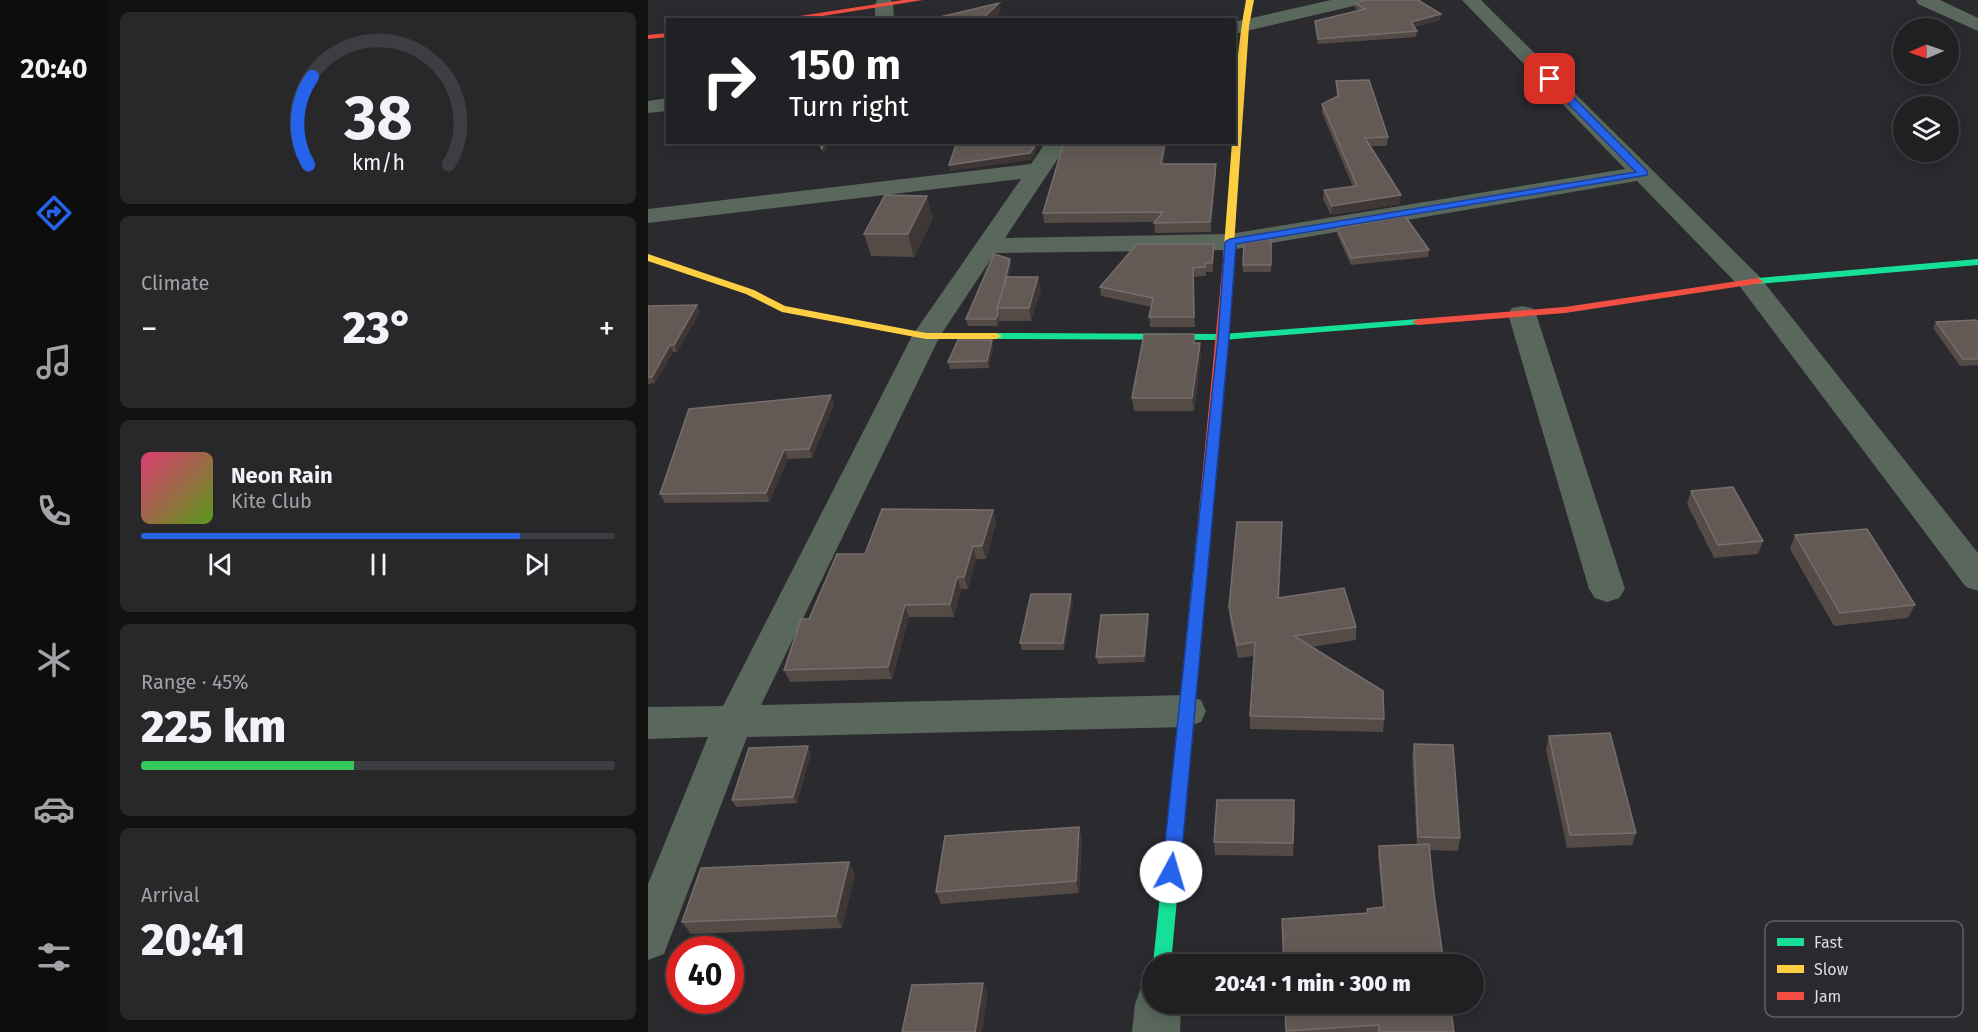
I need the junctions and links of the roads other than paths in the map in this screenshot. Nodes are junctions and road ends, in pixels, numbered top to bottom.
1 (919, 0) edge
2 (1250, 0) edge
3 (1355, 0) edge
4 (1471, 0) edge
5 (1925, 0) edge
6 (884, 12) edge
7 (804, 18) edge
8 (1978, 25) edge
9 (1240, 27) edge
10 (666, 35) edge
11 (648, 37) edge
12 (666, 104) edge
13 (648, 106) edge
14 (1236, 113) edge
15 (1057, 144) edge
16 (1235, 144) edge
17 (1040, 170) junction
18 (1643, 173) junction
19 (648, 216) edge
20 (1230, 242) junction
21 (987, 246) junction
22 (648, 257) edge
23 (1978, 262) edge
24 (1750, 282) junction
25 (1522, 314) junction
26 (926, 336) junction
27 (1223, 337) junction
28 (1978, 578) edge
29 (1607, 589) dead end
30 (1187, 711) junction
31 (734, 721) junction
32 (648, 723) edge
33 (648, 939) edge
34 (1163, 954) edge
35 (1157, 1014) edge
36 (1156, 1032) edge

1 - 6 main road
2 - 9 main road
3 - 9 street
4 - 18 street
5 - 8 street
6 - 7 main road
9 - 14 main road
10 - 11 main road
12 - 13 street
15 - 17 street
16 - 20 main road
17 - 19 street
17 - 21 street
18 - 20 street
18 - 24 street
20 - 21 street
20 - 27 main road
21 - 26 street
22 - 26 main road
23 - 24 main road
24 - 25 main road
24 - 28 street
25 - 27 main road
25 - 29 street
26 - 27 main road
26 - 31 street
27 - 30 main road
30 - 31 street
30 - 34 main road
31 - 32 street
31 - 33 street
35 - 36 street

